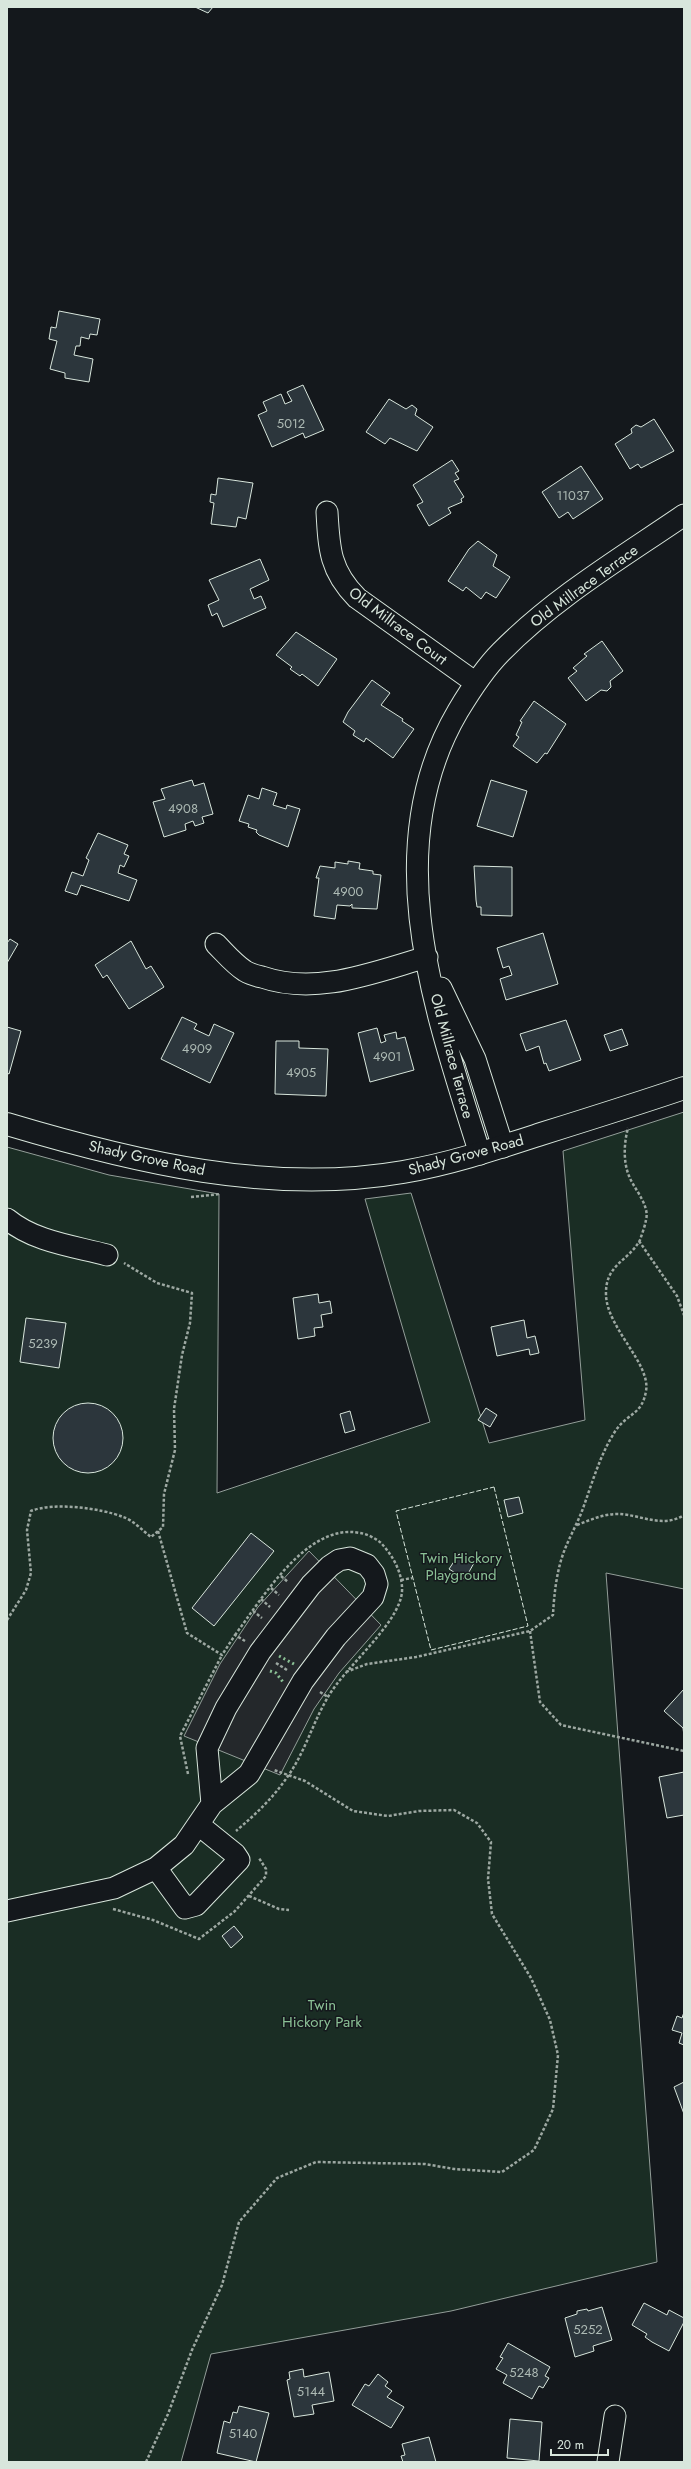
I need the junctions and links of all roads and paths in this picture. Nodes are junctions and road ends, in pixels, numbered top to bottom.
1 (327, 512) dead end
2 (684, 515) edge
3 (476, 683) junction
4 (216, 944) dead end
5 (427, 957) junction
6 (684, 1088) edge
7 (7, 1124) edge
8 (628, 1128) dead end
9 (502, 1147) junction
10 (480, 1154) junction
11 (7, 1219) edge
12 (639, 1241) junction
13 (107, 1255) joint
14 (684, 1315) edge
15 (684, 1515) edge
16 (577, 1525) junction
17 (158, 1531) junction
18 (412, 1578) dead end
19 (401, 1580) junction
20 (7, 1620) edge
21 (530, 1631) junction
22 (235, 1635) junction
23 (246, 1642) dead end
24 (273, 1661) dead end
25 (289, 1671) dead end
26 (346, 1673) junction
27 (684, 1751) edge
28 (256, 1764) junction
29 (290, 1774) junction
30 (212, 1804) junction
31 (199, 1824) junction
32 (233, 1834) dead end
33 (254, 1852) dead end
34 (156, 1868) junction
35 (249, 1896) junction
36 (108, 1908) dead end
37 (289, 1910) dead end
38 (7, 1911) edge
39 (615, 2416) dead end
40 (146, 2462) edge
41 (608, 2462) edge

1 - 3 street, Old Millrace Court
2 - 3 street, Old Millrace Terrace
3 - 5 street, Old Millrace Terrace
4 - 5 street
5 - 9 street, Old Millrace Terrace
5 - 10 street, Old Millrace Terrace
6 - 9 main road, Shady Grove Road
7 - 10 main road, Shady Grove Road
8 - 12 path
9 - 10 main road, Shady Grove Road
11 - 13 street
12 - 14 path
12 - 16 path
13 - 17 path
15 - 16 path
16 - 21 path
17 - 20 path
17 - 22 path
18 - 19 path
19 - 22 path
19 - 26 path
21 - 26 path
21 - 27 path
22 - 23 path
24 - 25 path
26 - 29 path
28 - 29 path
28 - 30 street
28 - 30 street
29 - 32 path
29 - 40 path
30 - 31 street
31 - 34 street
31 - 34 street
33 - 35 path
34 - 38 street
35 - 36 path
35 - 37 path
39 - 41 street

